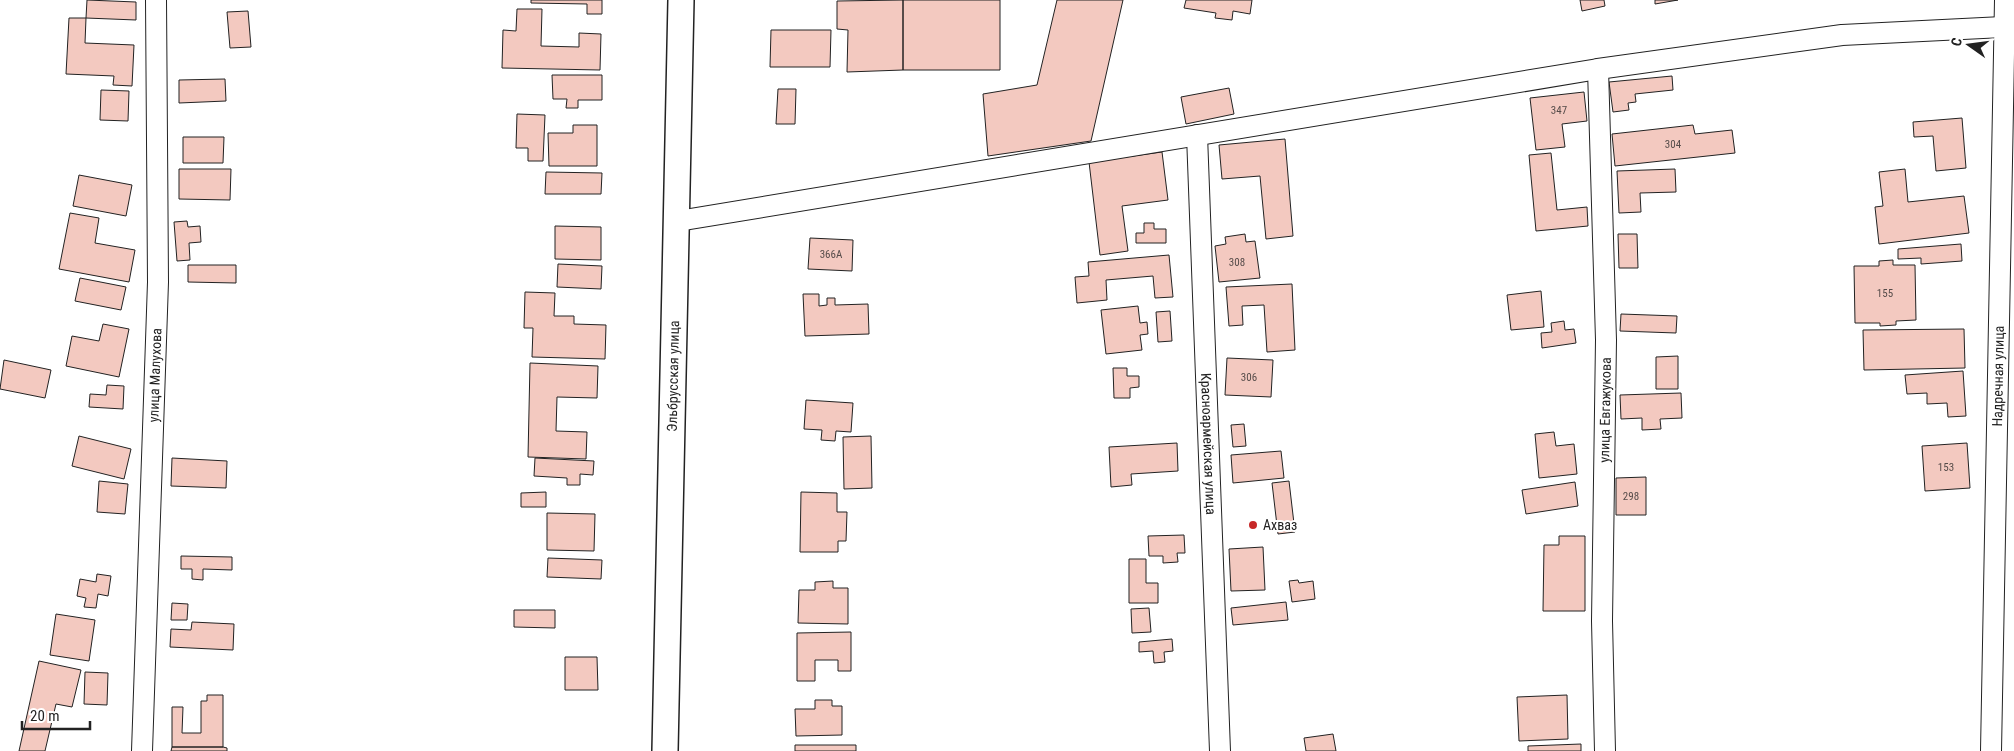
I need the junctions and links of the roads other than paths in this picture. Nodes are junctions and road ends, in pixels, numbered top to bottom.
1 (156, 0) edge
2 (681, 0) edge
3 (2005, 0) edge
4 (2003, 27) junction
5 (1598, 69) junction
6 (1197, 135) junction
7 (678, 221) junction
8 (142, 751) edge
9 (664, 751) edge
10 (1220, 751) edge
11 (1604, 751) edge
12 (1991, 751) edge

1 - 8 street, улица Малухова
2 - 7 street, Эльбрусская улица
3 - 4 street, Надречная улица
4 - 5 street
4 - 12 street, Надречная улица
5 - 6 street
5 - 11 street, улица Евгажукова
6 - 7 street
6 - 10 street, Красноармейская улица
7 - 9 street, Эльбрусская улица

